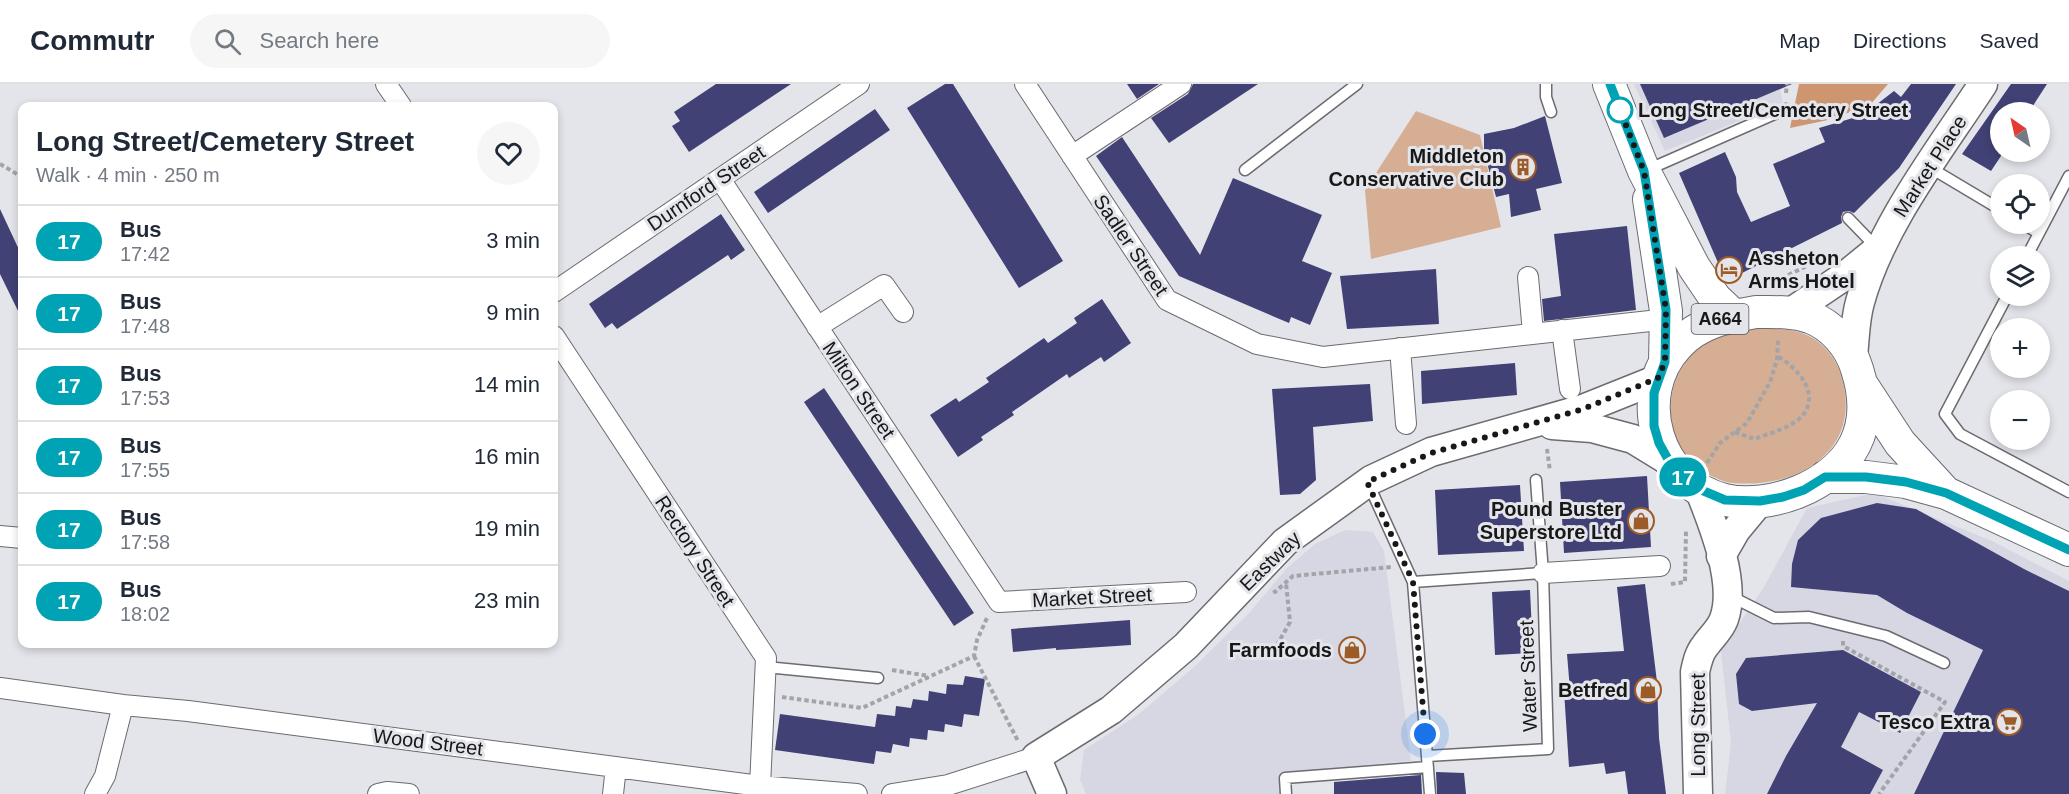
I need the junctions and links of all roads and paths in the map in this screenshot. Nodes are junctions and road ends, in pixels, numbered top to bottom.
1 (386, 84) edge
2 (859, 84) edge
3 (1025, 84) edge
4 (1181, 84) edge
5 (1357, 84) edge
6 (1546, 84) edge
7 (1610, 84) edge
8 (1983, 84) edge
9 (398, 102) edge
10 (1786, 109) dead end
11 (1551, 112) dead end
12 (1072, 156) junction
13 (0, 164) edge
14 (1929, 166) junction
15 (1245, 170) dead end
16 (1644, 171) junction
17 (18, 175) edge
18 (2069, 176) edge
19 (720, 178) junction
20 (1990, 203) edge
21 (2050, 212) edge
22 (1848, 218) dead end
23 (1878, 249) junction
24 (1825, 256) dead end
25 (1528, 277) dead end
26 (1786, 277) dead end
27 (558, 289) edge
28 (2002, 306) edge
29 (903, 312) dead end
30 (1734, 316) junction
31 (1650, 321) dead end
32 (1785, 321) junction
33 (817, 327) junction
34 (1562, 330) junction
35 (1533, 333) junction
36 (558, 342) edge
37 (1400, 348) junction
38 (1777, 356) junction
39 (1853, 356) junction
40 (1661, 370) junction
41 (1862, 385) junction
42 (1570, 389) dead end
43 (1406, 424) dead end
44 (1542, 431) junction
45 (1735, 432) junction
46 (1669, 461) junction
47 (1825, 477) junction
48 (1701, 479) junction
49 (1536, 480) joint
50 (1367, 482) junction
51 (2069, 492) edge
52 (1946, 493) junction
53 (1760, 501) junction
54 (1686, 528) dead end
55 (0, 536) edge
56 (18, 538) edge
57 (2069, 550) edge
58 (1721, 556) junction
59 (1404, 563) junction
60 (1660, 566) dead end
61 (1543, 573) junction
62 (1413, 582) junction
63 (1669, 584) dead end
64 (1186, 592) dead end
65 (1728, 595) junction
66 (999, 602) joint
67 (1842, 625) junction
68 (1273, 652) dead end
69 (974, 656) dead end
70 (1944, 663) dead end
71 (766, 667) junction
72 (930, 676) dead end
73 (878, 678) joint
74 (0, 688) edge
75 (123, 705) junction
76 (1031, 758) junction
77 (1428, 761) junction
78 (616, 767) junction
79 (760, 786) junction
80 (95, 794) edge
81 (378, 794) edge
82 (409, 794) edge
83 (613, 794) edge
84 (857, 794) edge
85 (892, 794) edge
86 (1052, 794) edge
87 (1287, 794) edge
88 (1430, 794) edge
89 (1698, 794) edge
90 (1879, 794) edge

1 - 9 street
2 - 19 street, Durnford Street
3 - 12 street, Sadler Street
4 - 12 street
5 - 15 lane
6 - 11 lane
7 - 16 main road, A664
8 - 14 street, Market Place
10 - 16 lane
12 - 37 street, Sadler Street
13 - 17 path
14 - 20 lane
14 - 23 street, Market Place
16 - 30 main road, A664
16 - 40 main road, A664
18 - 21 lane
19 - 27 street, Durnford Street
19 - 33 street, Milton Street
22 - 23 lane
23 - 32 street, Market Place
23 - 39 street, Market Place
24 - 26 path
25 - 35 street
28 - 51 lane
29 - 33 street
30 - 32 main road, A664
30 - 40 main road, A664
31 - 34 street, Sadler Street
32 - 38 path
32 - 39 main road, A664
33 - 66 street, Milton Street
34 - 35 street, Sadler Street
34 - 42 street
35 - 37 street, Sadler Street
36 - 71 street, Rectory Street
37 - 43 street
38 - 45 path
38 - 45 path
39 - 41 main road, A664
40 - 44 street, Eastway
40 - 46 main road, A664
41 - 47 main road, A664
41 - 52 main road, A664
44 - 46 street, Eastway
44 - 49 path
44 - 50 street, Eastway
45 - 48 path
46 - 48 main road, A664
47 - 52 main road, A664
47 - 53 main road, A664
48 - 53 main road, A664
48 - 58 street, Long Street
49 - 61 lane, Water Street
50 - 59 lane
50 - 76 street, Eastway
52 - 57 main road, A664
53 - 58 street
54 - 63 path
55 - 56 street
58 - 65 street, Long Street
59 - 62 lane
59 - 68 path
60 - 61 street
61 - 62 lane
61 - 77 lane, Water Street
62 - 77 lane
64 - 66 street, Market Street
65 - 67 lane
65 - 89 street, Long Street
67 - 70 lane
67 - 90 path
69 - 76 path
71 - 73 lane
71 - 79 street, Rectory Street
72 - 73 path
74 - 75 street, Wood Street
75 - 78 street, Wood Street
75 - 80 street
76 - 85 street
76 - 86 street
77 - 87 lane
77 - 88 lane
78 - 79 street, Wood Street
78 - 83 street
79 - 84 street, Wood Street
81 - 82 street

